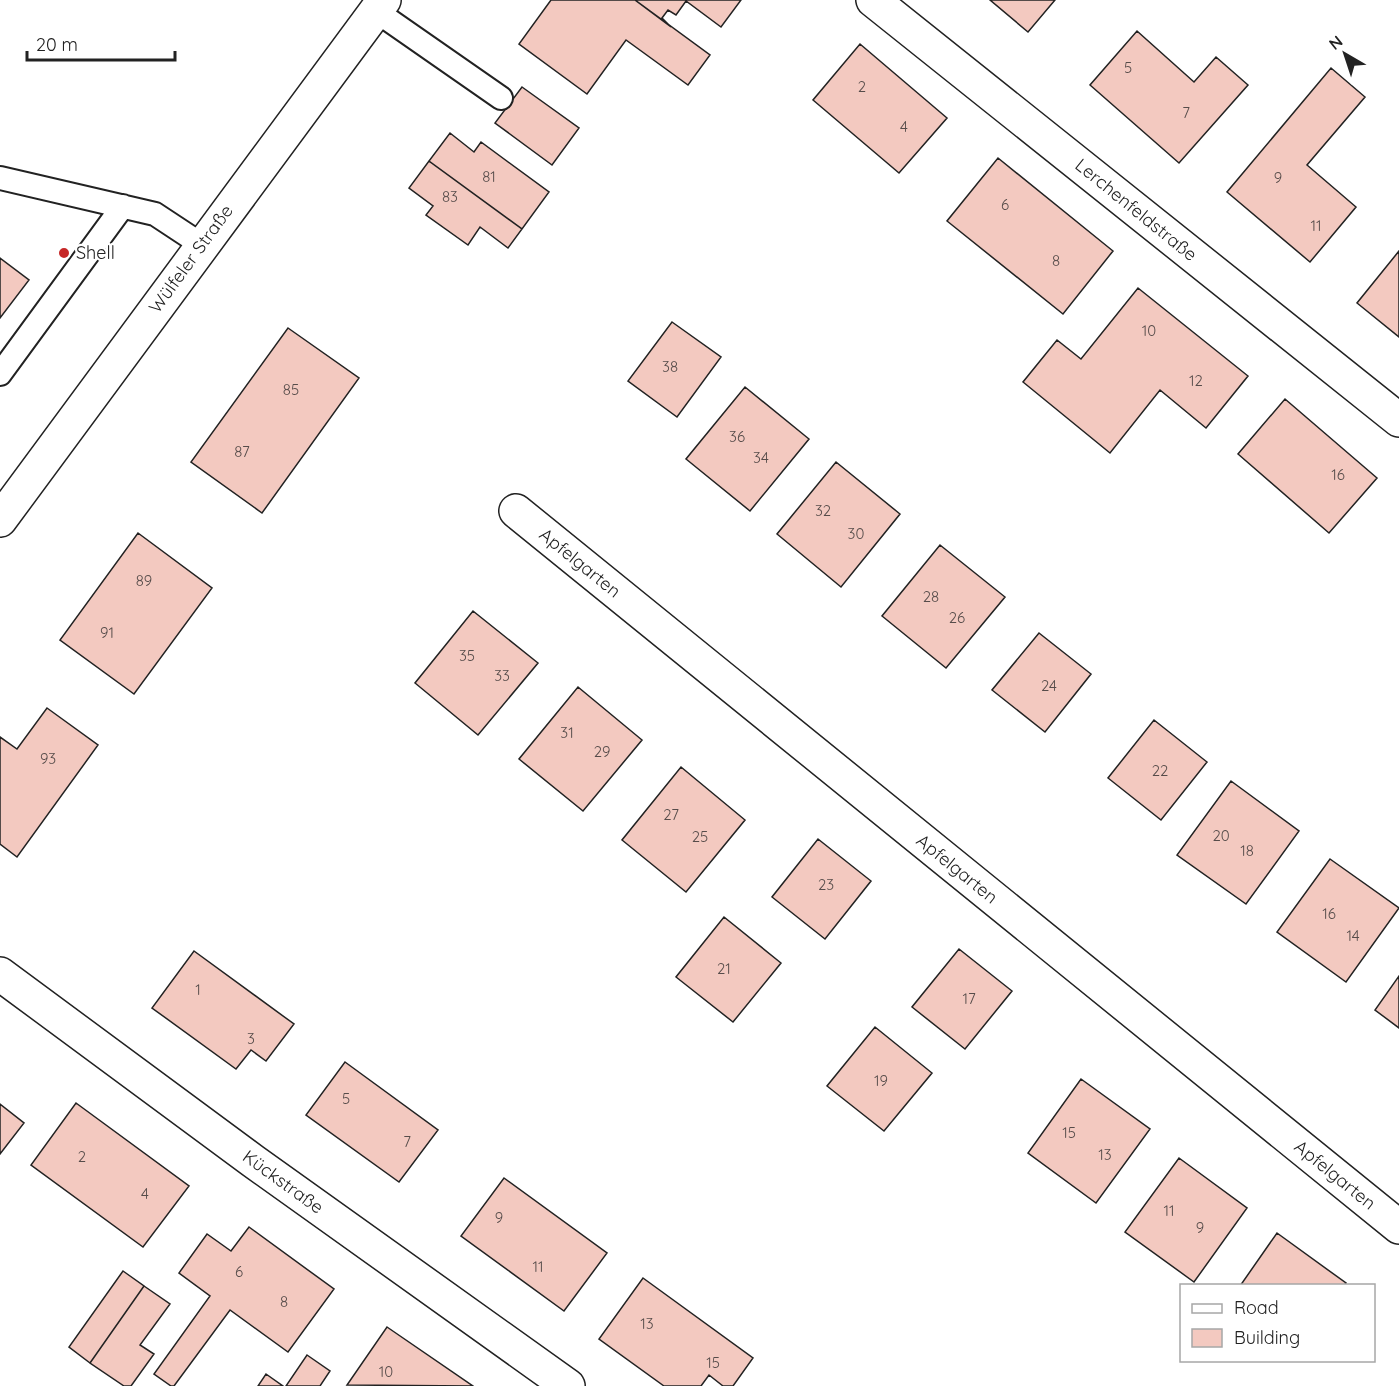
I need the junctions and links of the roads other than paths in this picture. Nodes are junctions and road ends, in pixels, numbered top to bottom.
1 (873, 0) edge
2 (380, 5) edge
3 (501, 98) dead end
4 (0, 178) edge
5 (123, 206) junction
6 (202, 245) junction
7 (0, 374) edge
8 (1399, 420) edge
9 (516, 511) dead end
10 (0, 520) edge
11 (0, 974) edge
12 (1399, 1227) edge
13 (568, 1386) edge

1 - 8 street, Lerchenfeldstraße
2 - 3 lane
2 - 6 street, Wülfeler Straße
4 - 5 lane
5 - 6 lane
5 - 7 lane
6 - 10 street, Wülfeler Straße
9 - 12 street, Apfelgarten
11 - 13 street, Kückstraße

